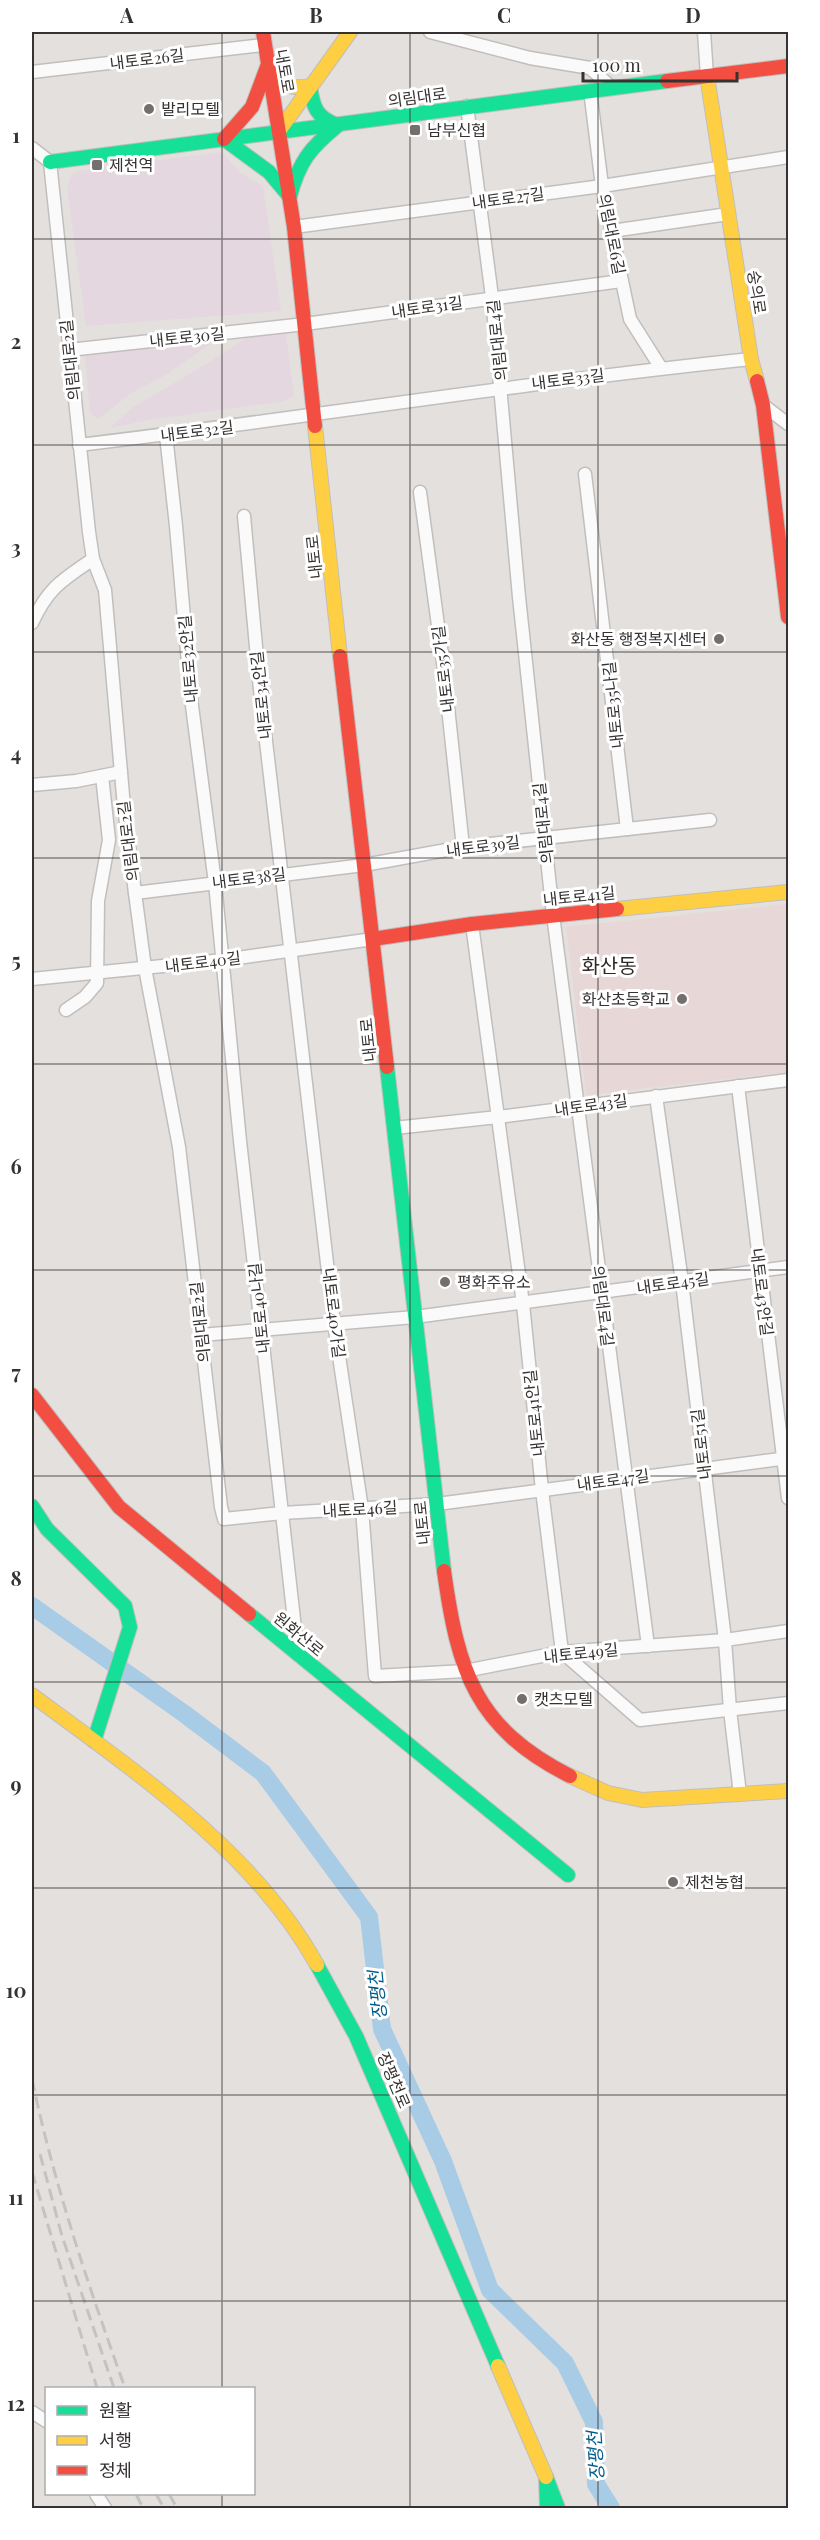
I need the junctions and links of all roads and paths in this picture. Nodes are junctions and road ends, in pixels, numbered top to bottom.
1 (350, 32) edge
2 (430, 32) edge
3 (704, 32) edge
4 (263, 38) edge
5 (789, 66) edge
6 (267, 67) junction
7 (32, 72) edge
8 (707, 76) junction
9 (310, 86) junction
10 (611, 87) junction
11 (590, 90) junction
12 (467, 106) junction
13 (338, 125) junction
14 (279, 131) junction
15 (224, 139) junction
16 (32, 148) edge
17 (789, 158) edge
18 (50, 162) junction
19 (721, 168) junction
20 (602, 186) junction
21 (290, 197) junction
22 (479, 202) junction
23 (728, 214) junction
24 (294, 227) junction
25 (612, 231) junction
26 (621, 281) junction
27 (492, 297) junction
28 (305, 324) junction
29 (69, 350) junction
30 (751, 359) junction
31 (661, 368) junction
32 (502, 387) junction
33 (763, 405) junction
34 (315, 416) junction
35 (789, 424) edge
36 (165, 435) junction
37 (80, 445) junction
38 (585, 474) dead end
39 (420, 492) dead end
40 (244, 516) dead end
41 (784, 554) edge
42 (93, 559) junction
43 (789, 617) edge
44 (32, 624) edge
45 (121, 772) junction
46 (102, 776) junction
47 (32, 785) edge
48 (710, 820) dead end
49 (627, 829) junction
50 (545, 838) junction
51 (464, 847) junction
52 (364, 865) junction
53 (282, 874) junction
54 (214, 883) junction
55 (789, 892) edge
56 (135, 893) junction
57 (553, 915) junction
58 (472, 924) junction
59 (373, 939) junction
60 (292, 950) junction
61 (223, 960) junction
62 (145, 968) junction
63 (98, 973) junction
64 (32, 979) edge
65 (66, 1010) dead end
66 (789, 1080) edge
67 (738, 1086) junction
68 (656, 1096) junction
69 (579, 1107) junction
70 (498, 1117) junction
71 (394, 1128) junction
72 (789, 1267) edge
73 (759, 1270) junction
74 (682, 1282) junction
75 (602, 1294) junction
76 (523, 1304) junction
77 (416, 1317) junction
78 (334, 1323) junction
79 (262, 1330) junction
80 (201, 1335) junction
81 (32, 1395) edge
82 (786, 1458) edge
83 (704, 1468) junction
84 (626, 1479) junction
85 (542, 1490) junction
86 (789, 1498) edge
87 (437, 1504) junction
88 (32, 1506) edge
89 (362, 1509) junction
90 (282, 1513) junction
91 (224, 1519) joint
92 (789, 1631) edge
93 (726, 1640) junction
94 (648, 1646) junction
95 (562, 1652) junction
96 (298, 1655) junction
97 (465, 1671) junction
98 (375, 1676) joint
99 (32, 1695) edge
100 (789, 1703) edge
101 (730, 1710) junction
102 (94, 1741) junction
103 (789, 1791) edge
104 (740, 1794) junction
105 (568, 1875) dead end
106 (32, 2412) edge
107 (45, 2420) edge
108 (546, 2477) junction
109 (97, 2495) edge
110 (105, 2508) edge
111 (547, 2508) edge
112 (558, 2508) edge

1 - 9 street
2 - 10 street
3 - 8 street, 숭의로
4 - 6 street, 내토로
4 - 7 street, 내토로26길
5 - 8 street, 의림대로
6 - 9 street
6 - 14 street, 내토로
6 - 15 street
8 - 10 street, 의림대로
8 - 19 street, 숭의로
9 - 13 street
9 - 14 street
10 - 11 street, 의림대로
11 - 12 street, 의림대로
11 - 20 street, 의림대로6길
12 - 13 street, 의림대로
12 - 22 street, 의림대로4길
13 - 14 street, 의림대로
13 - 21 street
14 - 15 street, 의림대로
14 - 21 street, 내토로
15 - 18 street, 의림대로
15 - 21 street
16 - 18 street
17 - 19 street, 내토로27길
18 - 29 street, 의림대로2길
19 - 20 street, 내토로27길
19 - 23 street, 숭의로
20 - 22 street, 내토로27길
20 - 25 street, 의림대로6길
21 - 24 street, 내토로
22 - 24 street, 내토로27길
22 - 27 street, 의림대로4길
23 - 25 street
23 - 30 street, 숭의로
24 - 28 street, 내토로
25 - 26 street, 의림대로6길
26 - 27 street, 내토로31길
26 - 31 street, 의림대로6길
27 - 28 street, 내토로31길
27 - 32 street, 의림대로4길
28 - 29 street, 내토로30길
28 - 34 street, 내토로
29 - 37 street, 의림대로2길
30 - 31 street, 내토로33길
30 - 33 street, 숭의로
31 - 32 street, 내토로33길
32 - 34 street, 내토로33길
32 - 50 street, 의림대로4길
33 - 35 street
33 - 41 street, 숭의로
34 - 36 street, 내토로32길
34 - 52 street, 내토로
36 - 37 street, 내토로32길
36 - 54 street, 내토로32안길
37 - 42 street, 의림대로2길
38 - 49 street, 내토로35나길
39 - 51 street, 내토로35가길
40 - 53 street, 내토로34안길
41 - 43 street, 숭의로
42 - 44 street
42 - 45 street, 의림대로2길
45 - 46 street
45 - 56 street, 의림대로2길
46 - 47 street
46 - 63 street
48 - 49 street, 내토로39길
49 - 50 street, 내토로39길
50 - 51 street, 내토로39길
50 - 57 street, 의림대로4길
51 - 52 street, 내토로39길
52 - 53 street, 내토로38길
52 - 59 street, 내토로
53 - 54 street, 내토로38길
53 - 60 street, 내토로34안길
54 - 56 street, 내토로38길
54 - 61 street, 내토로32안길
55 - 57 street, 내토로41길
56 - 62 street, 의림대로2길
57 - 58 street, 내토로41길
57 - 69 street, 의림대로4길
58 - 59 street, 내토로41길
58 - 70 street, 내토로41안길
59 - 60 street, 내토로40길
59 - 71 street, 내토로
60 - 61 street, 내토로40길
60 - 78 street, 내토로40가길
61 - 62 street, 내토로40길
61 - 79 street, 내토로40나길
62 - 63 street, 내토로40길
62 - 80 street, 의림대로2길
63 - 64 street, 내토로40길
63 - 65 street
66 - 67 street, 내토로43길
67 - 68 street, 내토로43길
67 - 73 street, 내토로43안길
68 - 69 street, 내토로43길
68 - 74 street, 내토로51길
69 - 70 street, 내토로43길
69 - 75 street, 의림대로4길
70 - 71 street, 내토로43길
70 - 76 street, 내토로41안길
71 - 77 street, 내토로
72 - 73 street, 내토로45길
73 - 74 street, 내토로45길
73 - 82 street, 내토로43안길
74 - 75 street, 내토로45길
74 - 83 street, 내토로51길
75 - 76 street, 내토로45길
75 - 84 street, 의림대로4길
76 - 77 street, 내토로45길
76 - 85 street, 내토로41안길
77 - 78 street, 내토로45길
77 - 87 street, 내토로
78 - 79 street, 내토로45길
78 - 89 street, 내토로40가길
79 - 80 street, 내토로45길
79 - 90 street, 내토로40나길
80 - 91 street, 의림대로2길
81 - 96 street, 원화산로
82 - 83 street, 내토로47길
82 - 86 street, 내토로43안길
83 - 84 street, 내토로47길
83 - 93 street, 내토로51길
84 - 85 street, 내토로47길
84 - 94 street, 의림대로4길
85 - 87 street, 내토로47길
85 - 95 street, 내토로41안길
87 - 89 street, 내토로46길
87 - 97 street, 내토로
88 - 102 street
89 - 90 street, 내토로46길
89 - 98 street, 내토로40가길
90 - 91 street, 내토로46길
90 - 96 street, 내토로40나길
92 - 93 street, 내토로49길
93 - 94 street, 내토로49길
93 - 101 street, 내토로51길
94 - 95 street, 내토로49길
95 - 97 street, 내토로49길
95 - 101 street
96 - 105 street, 원화산로
97 - 98 street, 내토로49길
97 - 104 street, 내토로
99 - 102 street, 장평천로
100 - 101 street
101 - 104 street, 내토로51길
102 - 108 street, 장평천로
103 - 104 street, 내토로
106 - 107 street
108 - 111 street, 장평천로
108 - 112 street, 장평천로
109 - 110 street

